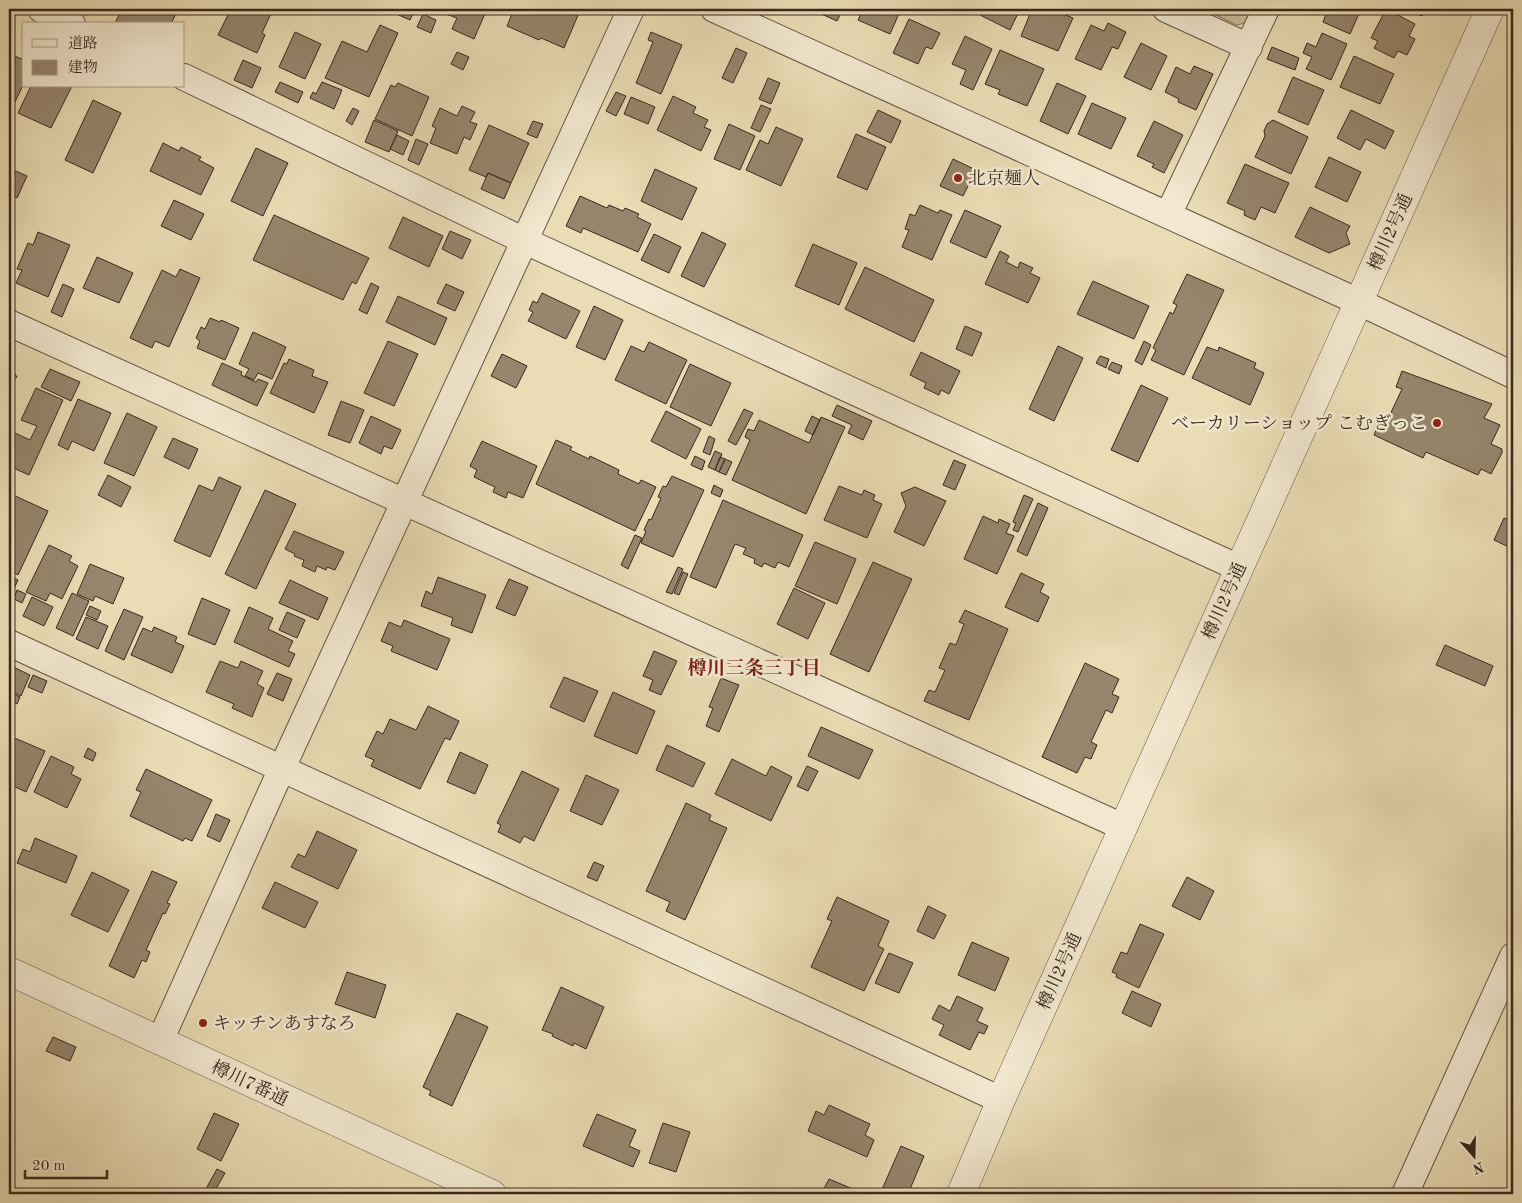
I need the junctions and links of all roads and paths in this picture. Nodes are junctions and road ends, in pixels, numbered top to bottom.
1 (41, 9) edge
2 (631, 9) edge
3 (714, 9) edge
4 (1166, 9) edge
5 (1266, 9) edge
6 (1490, 9) edge
7 (68, 22) edge
8 (1249, 47) junction
9 (185, 77) edge
10 (1168, 215) junction
11 (525, 241) junction
12 (1359, 302) junction
13 (9, 323) edge
14 (1513, 375) edge
15 (404, 502) junction
16 (1239, 568) junction
17 (9, 643) edge
18 (282, 768) junction
19 (1123, 827) junction
20 (1513, 956) edge
21 (9, 971) edge
22 (160, 1041) junction
23 (1001, 1100) junction
24 (492, 1194) edge
25 (961, 1194) edge
26 (1405, 1194) edge

1 - 7 street
2 - 11 street
3 - 10 street
4 - 8 street
5 - 8 street
6 - 12 street, 樽川2号通
8 - 10 street
9 - 11 street
10 - 12 street
11 - 15 street
11 - 16 street
12 - 14 street
12 - 16 street, 樽川2号通
13 - 15 street
15 - 18 street
15 - 19 street
16 - 19 street, 樽川2号通
17 - 18 street
18 - 22 street
18 - 23 street
19 - 23 street, 樽川2号通
20 - 26 street
21 - 22 street, 樽川7番通
22 - 24 street, 樽川7番通
23 - 25 street, 樽川2号通

